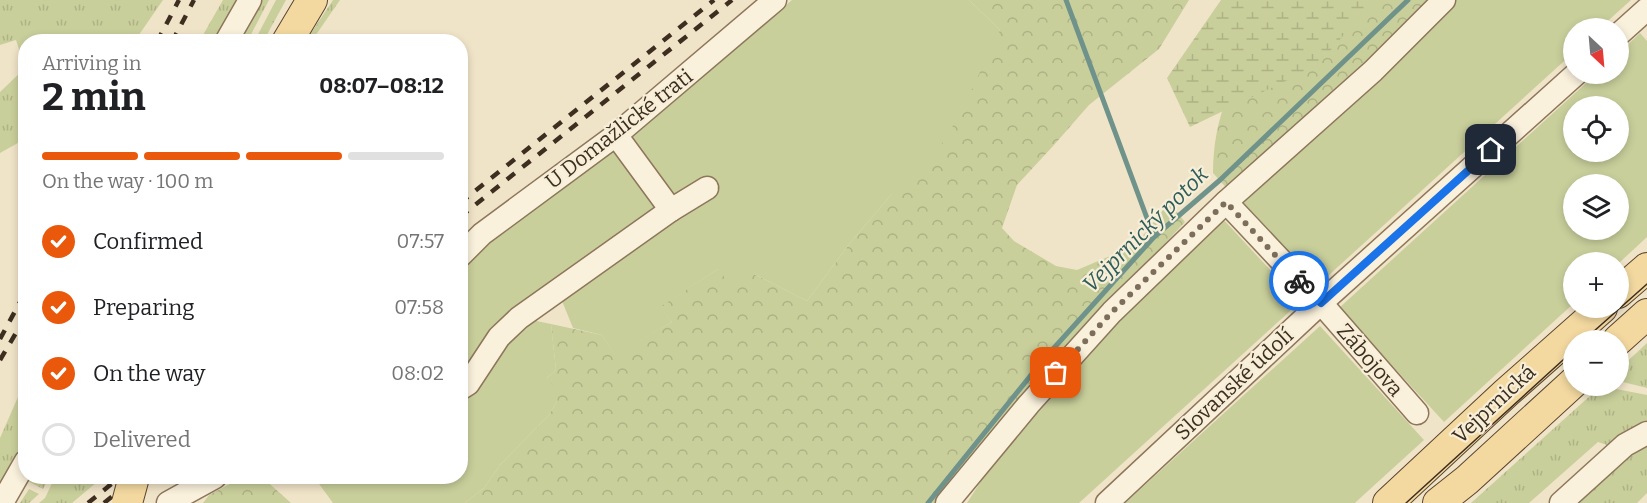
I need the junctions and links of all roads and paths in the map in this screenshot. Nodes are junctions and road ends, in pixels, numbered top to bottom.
1 (250, 0) edge
2 (312, 0) edge
3 (775, 0) edge
4 (1444, 0) edge
5 (1645, 14) edge
6 (1629, 26) edge
7 (231, 34) edge
8 (292, 34) edge
9 (1565, 84) edge
10 (616, 135) junction
11 (707, 188) dead end
12 (1226, 202) junction
13 (671, 210) junction
14 (468, 248) edge
15 (1647, 268) edge
16 (1629, 284) edge
17 (1321, 303) junction
18 (1647, 314) edge
19 (1591, 318) edge
20 (1629, 330) edge
21 (468, 384) edge
22 (1563, 392) edge
23 (1417, 413) dead end
24 (1647, 433) edge
25 (18, 475) edge
26 (132, 484) edge
27 (202, 484) edge
28 (2, 503) edge
29 (127, 503) edge
30 (168, 503) edge
31 (946, 503) edge
32 (1107, 503) edge
33 (1388, 503) edge
34 (1438, 503) edge
35 (1561, 503) edge

1 - 7 street
2 - 8 main road
3 - 10 street, U Domažlické trati
4 - 12 street
5 - 6 street
9 - 17 street, Slovanské údolí
10 - 13 street
10 - 14 street, U Domažlické trati
11 - 13 street
12 - 17 street, Zábojova
12 - 31 street
13 - 21 street
15 - 16 main road
17 - 23 street, Zábojova
17 - 32 street, Slovanské údolí
18 - 20 main road
19 - 33 main road, Vejprnická
22 - 34 main road, Vejprnická
24 - 35 street
25 - 28 street
26 - 29 main road, bridge
27 - 30 street

